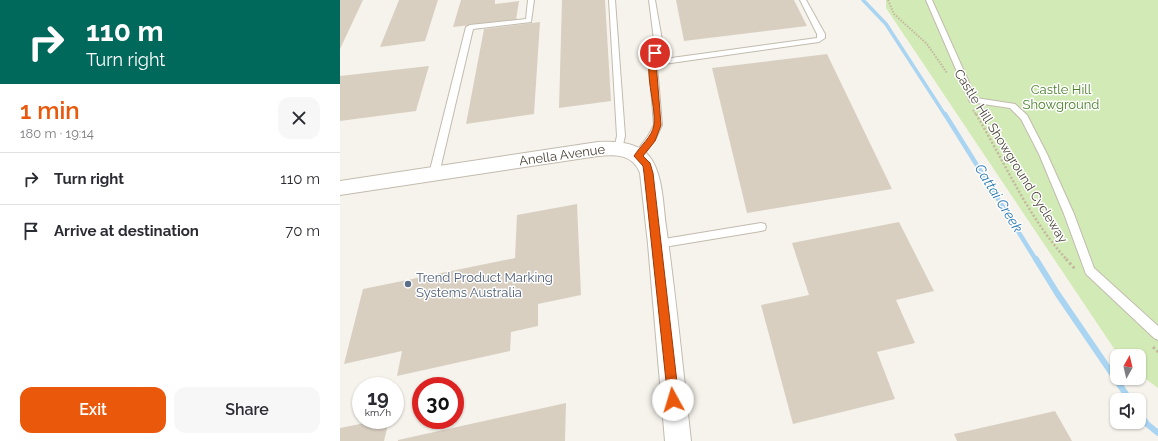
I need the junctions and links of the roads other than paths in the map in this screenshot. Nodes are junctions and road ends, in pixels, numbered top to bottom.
1 (532, 0) edge
2 (612, 0) edge
3 (652, 0) edge
4 (803, 0) edge
5 (929, 0) edge
6 (653, 64) junction
7 (618, 149) junction
8 (638, 156) junction
9 (434, 174) junction
10 (340, 188) edge
11 (760, 227) dead end
12 (658, 244) junction
13 (1158, 334) edge
14 (678, 441) edge

1 - 9 lane
2 - 7 lane
3 - 6 lane
4 - 6 lane
5 - 13 lane
6 - 8 lane
7 - 8 street, Anella Avenue
7 - 9 street, Anella Avenue
8 - 12 street
9 - 10 street, Anella Avenue
11 - 12 lane
12 - 14 street

